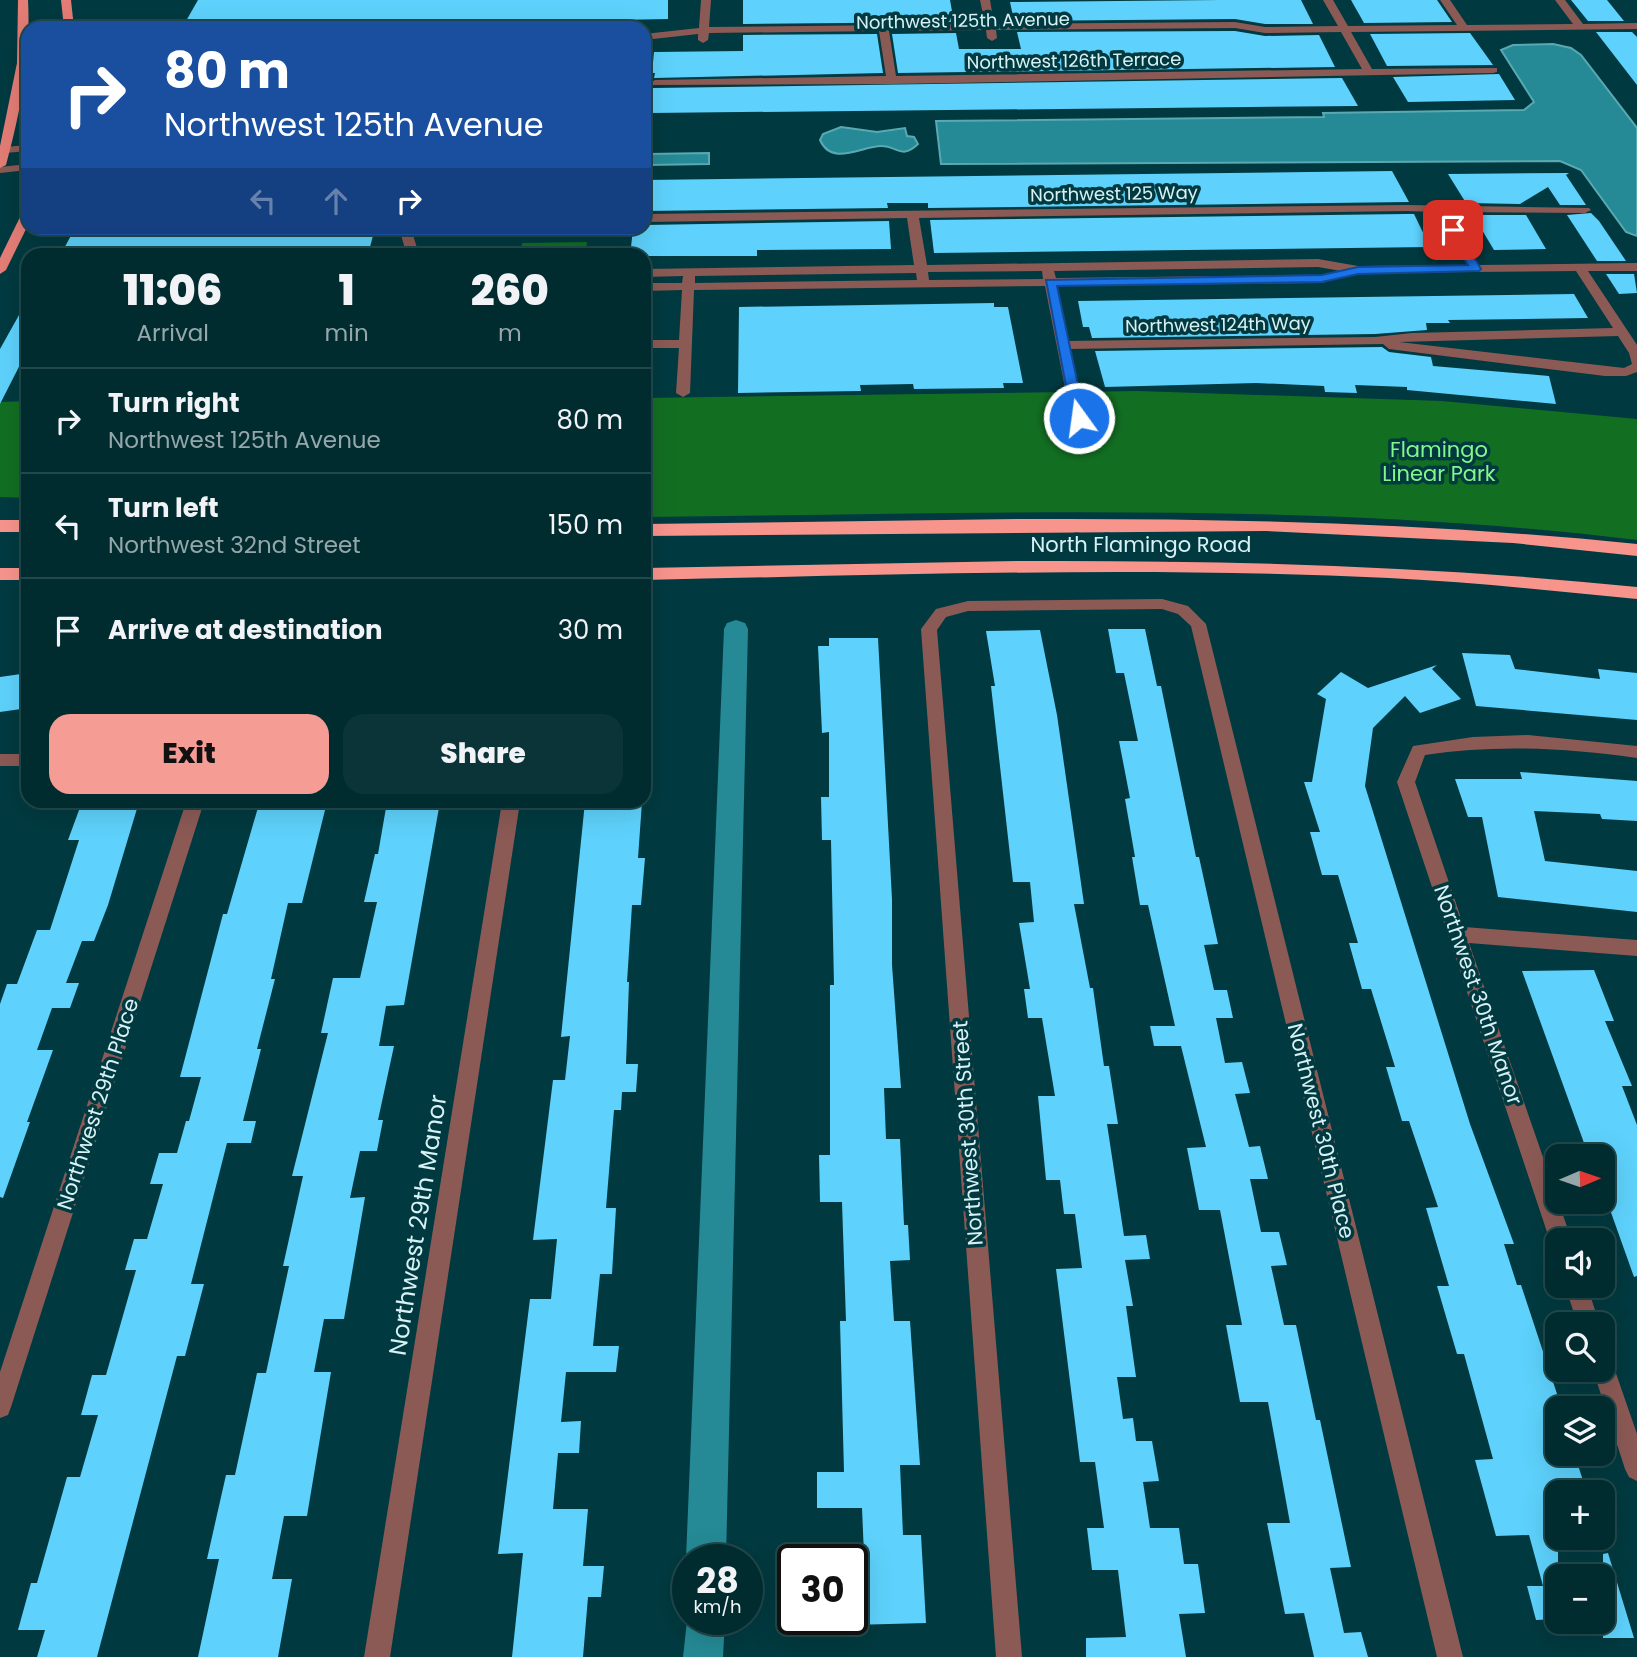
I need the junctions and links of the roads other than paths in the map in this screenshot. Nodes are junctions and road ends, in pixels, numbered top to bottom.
1 (23, 0) edge
2 (66, 0) edge
3 (706, 0) edge
4 (985, 0) edge
5 (1328, 0) edge
6 (1445, 0) edge
7 (1560, 0) edge
8 (25, 21) edge
9 (68, 21) edge
10 (1580, 26) junction
11 (1637, 26) edge
12 (1462, 27) junction
13 (1344, 29) junction
14 (991, 33) junction
15 (885, 34) junction
16 (704, 35) junction
17 (651, 37) edge
18 (1493, 70) dead end
19 (1369, 73) junction
20 (892, 80) junction
21 (655, 83) dead end
22 (21, 85) edge
23 (21, 149) edge
24 (5, 150) junction
25 (0, 167) edge
26 (21, 167) edge
27 (1585, 210) dead end
28 (1442, 211) junction
29 (912, 214) junction
30 (651, 218) edge
31 (21, 227) edge
32 (1048, 267) junction
33 (1637, 267) edge
34 (1580, 268) junction
35 (923, 269) junction
36 (1475, 269) junction
37 (0, 270) edge
38 (1358, 270) junction
39 (689, 272) junction
40 (651, 273) edge
41 (1050, 282) junction
42 (923, 284) junction
43 (651, 287) edge
44 (688, 287) junction
45 (1621, 332) junction
46 (1375, 341) junction
47 (651, 344) edge
48 (686, 344) junction
49 (1061, 345) junction
50 (1637, 364) edge
51 (684, 393) dead end
52 (1079, 418) dead end
53 (0, 526) edge
54 (21, 526) edge
55 (651, 530) edge
56 (1637, 550) edge
57 (0, 574) edge
58 (21, 574) edge
59 (651, 574) edge
60 (1637, 593) edge
61 (941, 613) joint
62 (1637, 752) edge
63 (0, 760) edge
64 (21, 760) edge
65 (193, 808) edge
66 (510, 808) edge
67 (1458, 934) junction
68 (1637, 948) edge
69 (1556, 1228) edge
70 (1608, 1382) edge
71 (0, 1408) edge
72 (1637, 1469) edge
73 (377, 1657) edge
74 (1009, 1657) edge
75 (1450, 1657) edge

1 - 8 main road
2 - 9 main road
3 - 16 street
4 - 14 street
5 - 13 street
6 - 12 street
7 - 10 street
10 - 11 street, Northwest 125th Avenue
10 - 12 street, Northwest 125th Avenue
12 - 13 street, Northwest 125th Avenue
13 - 14 street, Northwest 125th Avenue
13 - 19 street
14 - 15 street, Northwest 125th Avenue
15 - 16 street, Northwest 125th Avenue
15 - 20 street
16 - 17 street, Northwest 125th Avenue
18 - 19 street, Northwest 126th Terrace
19 - 20 street, Northwest 126th Terrace
20 - 21 street, Northwest 126th Terrace
22 - 24 main road
23 - 24 street
24 - 25 main road
25 - 26 street
27 - 28 street, Northwest 125 Way
28 - 29 street, Northwest 125 Way
28 - 36 street
29 - 30 street, Northwest 125 Way
29 - 35 street
31 - 37 main road
32 - 35 street
32 - 38 street
32 - 41 street
33 - 34 street
34 - 36 street
34 - 45 street, Northwest 124th Way
35 - 39 street
35 - 42 street
36 - 38 street
38 - 41 street
39 - 40 street
39 - 44 street
41 - 42 street
41 - 49 street
42 - 44 street
43 - 44 street
44 - 48 street
45 - 46 street, Northwest 124th Way
45 - 50 street, Northwest 124th Way
46 - 49 street, Northwest 124th Way
46 - 50 street, Northwest 124th Way
47 - 48 street
48 - 51 street
49 - 52 street
53 - 54 highway
55 - 56 highway, North Flamingo Road
57 - 58 highway
59 - 60 highway, North Flamingo Road
61 - 74 street, Northwest 30th Street
61 - 75 street, Northwest 30th Place
62 - 67 street, Northwest 30th Manor
63 - 64 street
65 - 71 street, Northwest 29th Place
66 - 73 street, Northwest 29th Manor
67 - 68 street
67 - 69 street, Northwest 30th Manor
70 - 72 street

